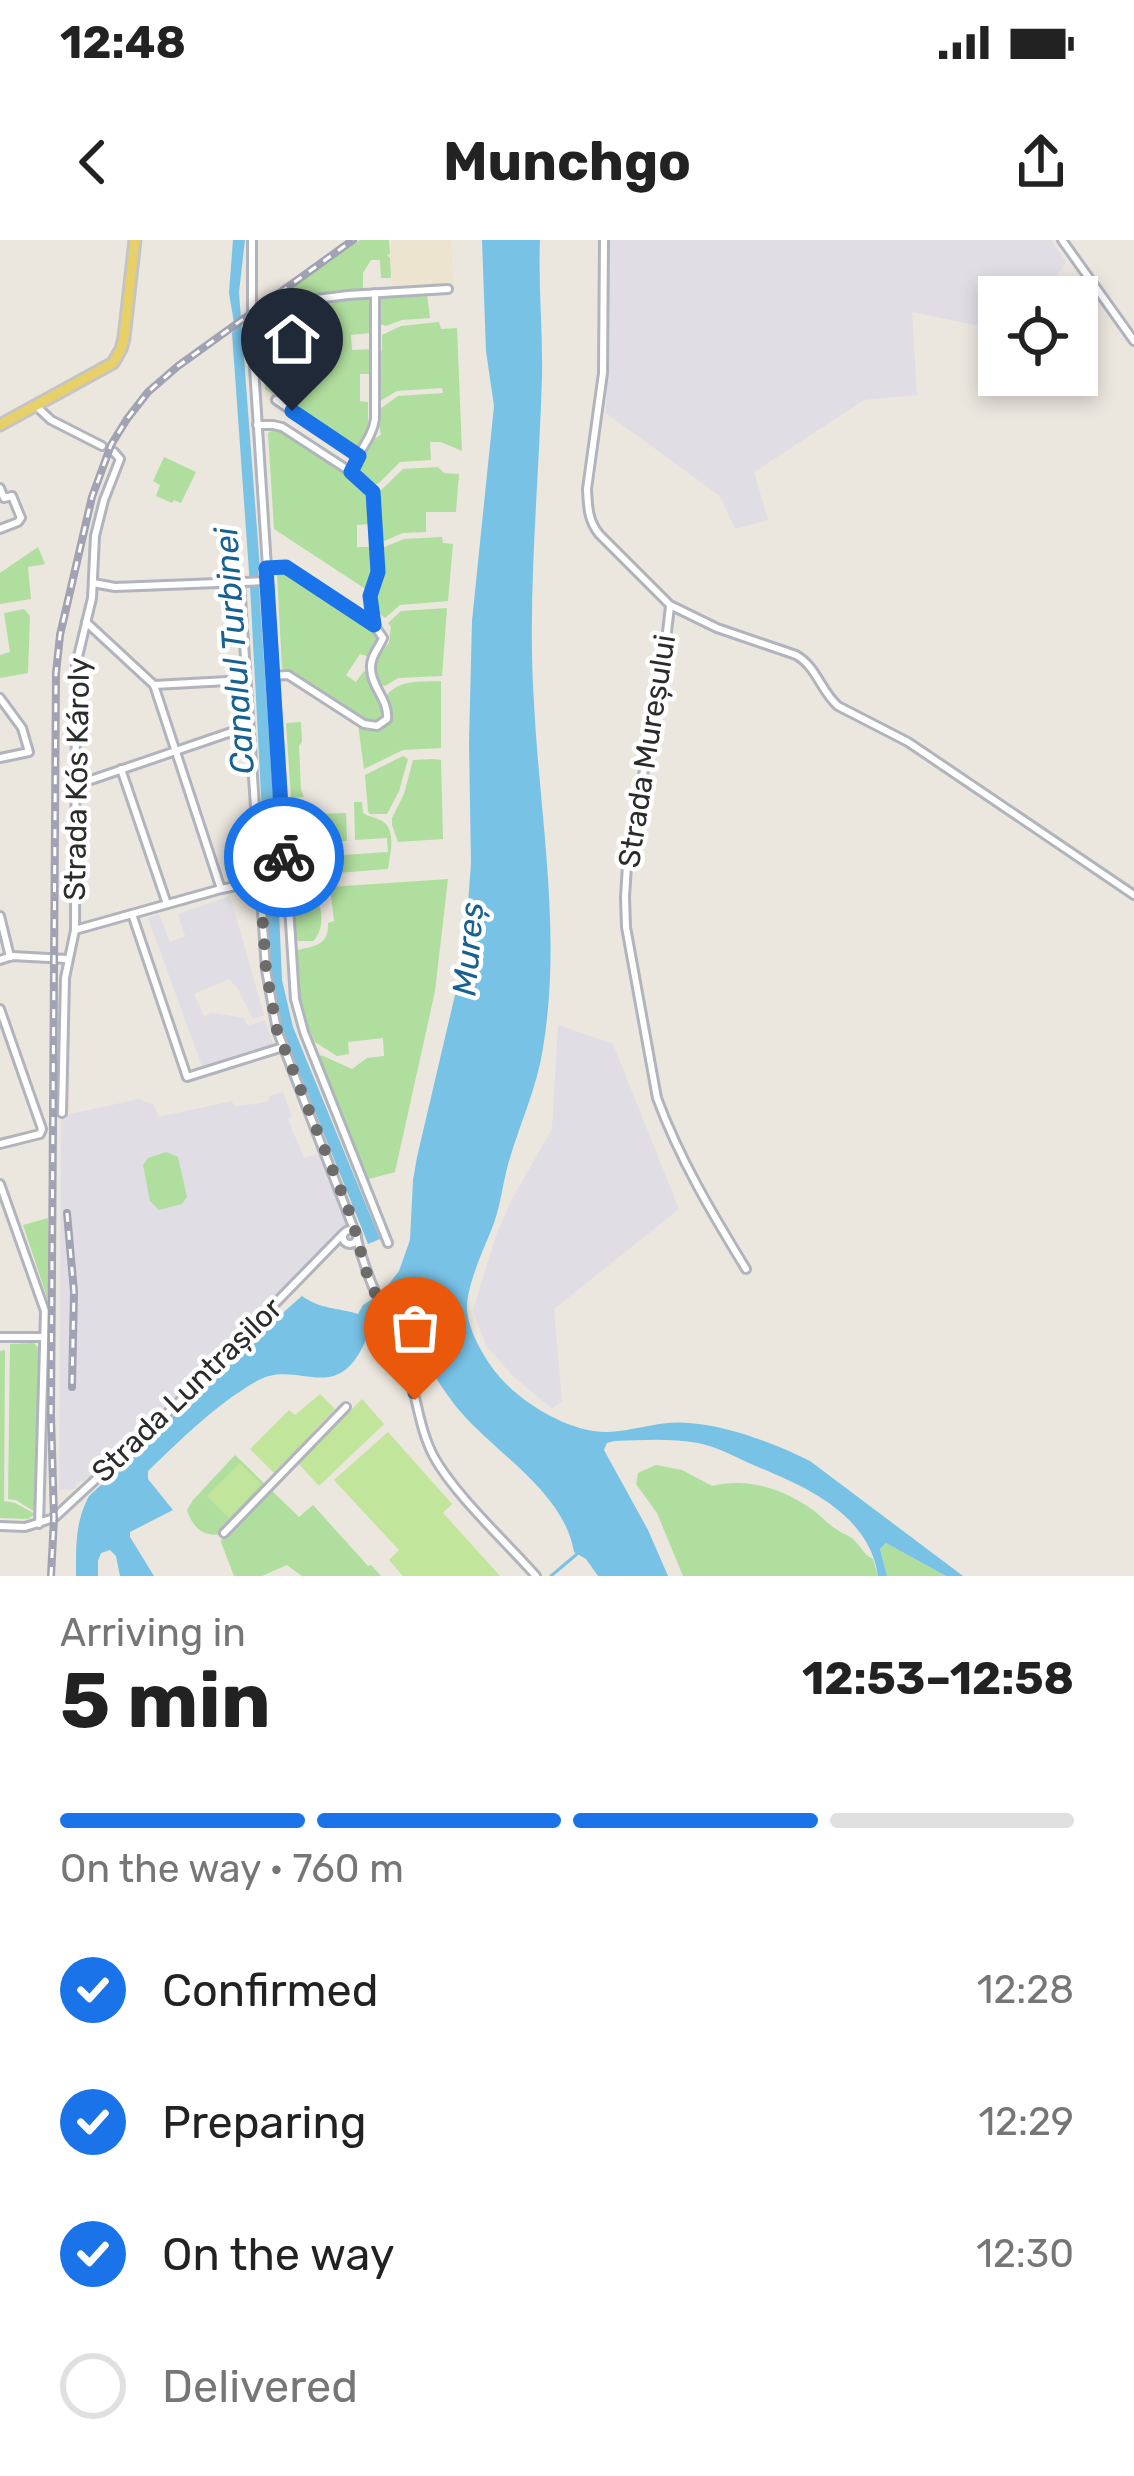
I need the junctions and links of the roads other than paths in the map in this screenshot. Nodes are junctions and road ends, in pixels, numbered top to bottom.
1 (135, 240) edge
2 (252, 240) edge
3 (604, 240) edge
4 (1062, 240) edge
5 (448, 289) dead end
6 (375, 293) junction
7 (252, 337) junction
8 (1134, 341) edge
9 (276, 400) dead end
10 (36, 406) junction
11 (0, 425) edge
12 (257, 425) junction
13 (102, 446) dead end
14 (114, 452) dead end
15 (359, 456) junction
16 (351, 472) junction
17 (0, 488) edge
18 (0, 529) edge
19 (266, 568) junction
20 (265, 581) junction
21 (243, 582) junction
22 (93, 583) junction
23 (670, 605) junction
24 (86, 622) junction
25 (374, 625) junction
26 (272, 676) junction
27 (246, 680) junction
28 (154, 685) junction
29 (0, 698) edge
30 (249, 726) junction
31 (174, 752) junction
32 (0, 758) edge
33 (122, 769) junction
34 (74, 785) junction
35 (283, 876) junction
36 (263, 880) junction
37 (221, 890) junction
38 (1134, 895) edge
39 (167, 904) junction
40 (132, 914) junction
41 (0, 916) edge
42 (74, 930) junction
43 (10, 957) junction
44 (67, 959) junction
45 (0, 960) edge
46 (0, 1009) edge
47 (283, 1047) junction
48 (62, 1113) dead end
49 (0, 1144) edge
50 (0, 1184) edge
51 (352, 1237) junction
52 (388, 1243) dead end
53 (746, 1269) dead end
54 (0, 1337) edge
55 (44, 1337) junction
56 (346, 1407) dead end
57 (39, 1524) junction
58 (0, 1526) edge
59 (224, 1533) dead end
60 (536, 1576) edge

1 - 10 main road
2 - 7 street
3 - 23 street, Strada Mureșului
4 - 8 street
5 - 6 street
6 - 7 street
6 - 15 street
7 - 12 street
9 - 15 street
10 - 11 main road
10 - 13 street
12 - 16 street
12 - 19 street
14 - 22 street, Strada Kós Károly
15 - 16 street
16 - 25 street
17 - 18 street
19 - 20 street
19 - 25 street
20 - 21 street
20 - 26 street
21 - 22 street
21 - 27 street
22 - 24 street, Strada Kós Károly
23 - 38 street
23 - 53 street, Strada Mureșului
24 - 28 street
24 - 34 street, Strada Kós Károly
25 - 26 street
26 - 35 street
27 - 28 street
27 - 30 street
28 - 31 street
29 - 32 street
30 - 31 street
30 - 36 street
31 - 33 street
31 - 37 street
33 - 34 street
33 - 39 street
34 - 42 street, Strada Kós Károly
35 - 36 street
35 - 52 street
36 - 37 street
36 - 47 street
37 - 39 street
39 - 40 street
40 - 42 street
40 - 47 street
41 - 43 street
42 - 44 street, Strada Kós Károly
43 - 44 street
43 - 45 street
44 - 48 street, Strada Kós Károly
46 - 49 street
47 - 51 street
50 - 55 street
51 - 57 street, Strada Luntrașilor
51 - 60 street
54 - 55 street
55 - 57 street
56 - 59 street
57 - 58 street

